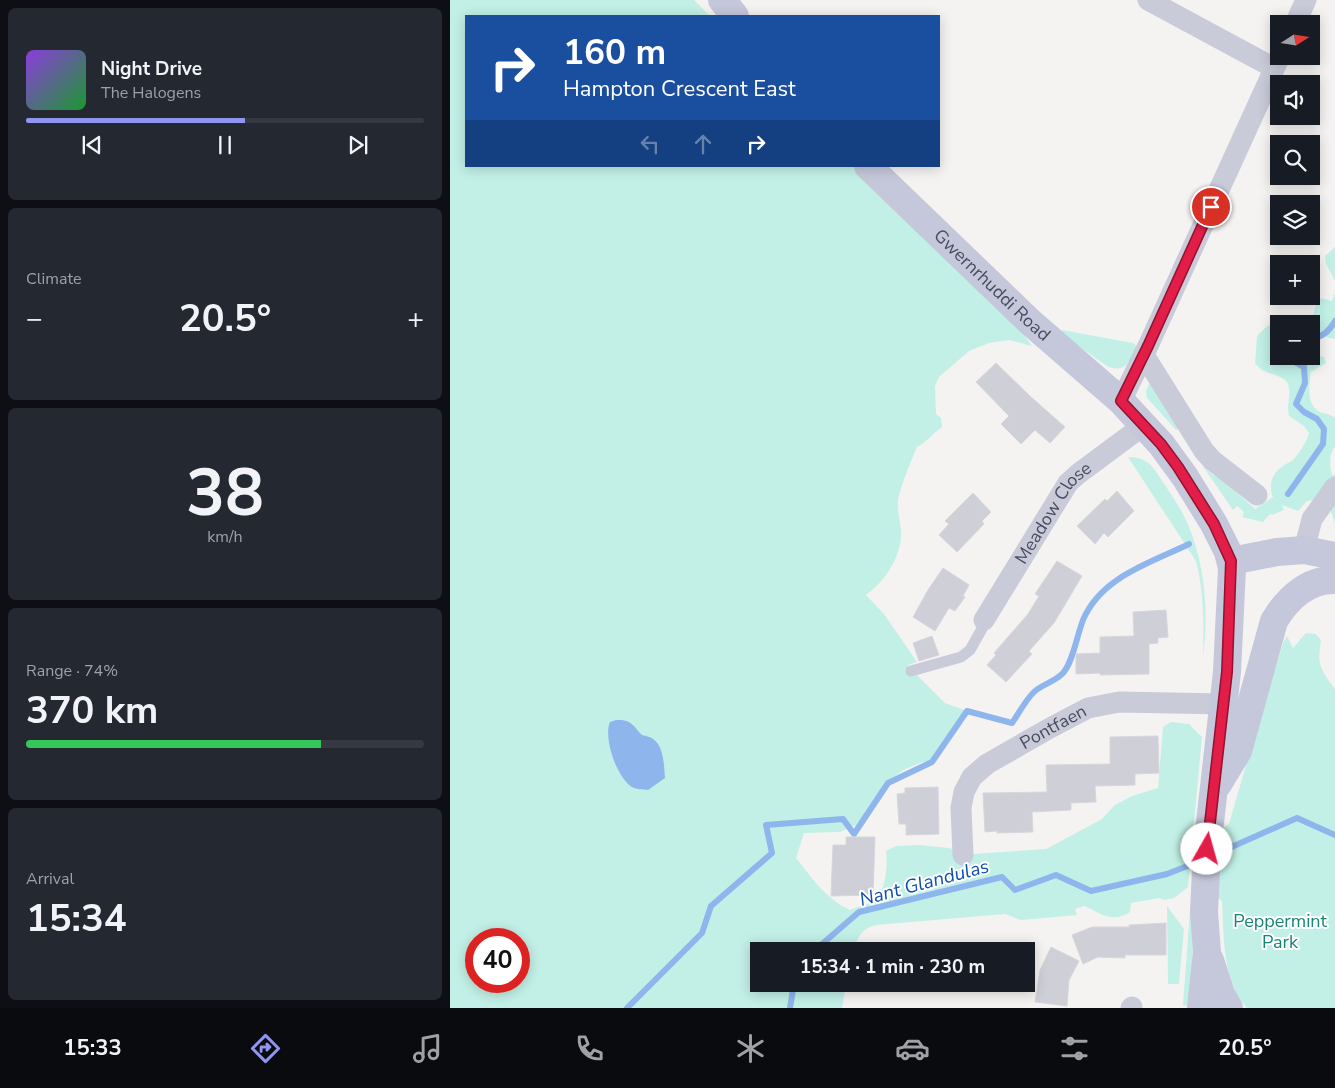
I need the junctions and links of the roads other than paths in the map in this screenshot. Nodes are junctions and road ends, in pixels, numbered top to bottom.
1 (722, 0) edge
2 (1148, 0) edge
3 (1306, 0) edge
4 (734, 15) edge
5 (1299, 15) edge
6 (1270, 59) edge
7 (1276, 65) edge
8 (869, 167) edge
9 (1144, 355) junction
10 (1121, 401) junction
11 (1144, 425) junction
12 (1335, 488) edge
13 (1257, 495) dead end
14 (1304, 550) junction
15 (1335, 556) edge
16 (1231, 561) junction
17 (1335, 580) edge
18 (984, 620) joint
19 (911, 671) dead end
20 (1224, 704) junction
21 (1213, 791) junction
22 (963, 855) dead end
23 (1207, 952) junction
24 (1201, 1008) edge
25 (1229, 1008) edge

1 - 4 street
2 - 6 street
3 - 5 street
7 - 9 street
8 - 10 street, Gwernrhuddi Road
9 - 10 street
9 - 13 street
10 - 11 street, Gwernrhuddi Road
11 - 16 street, Gwernrhuddi Road
11 - 18 street, Meadow Close
12 - 14 street
14 - 15 street
14 - 16 street
16 - 20 street
17 - 21 street
18 - 19 lane
20 - 21 street
20 - 22 street, Pontfaen
21 - 23 street
23 - 24 street
23 - 25 street

